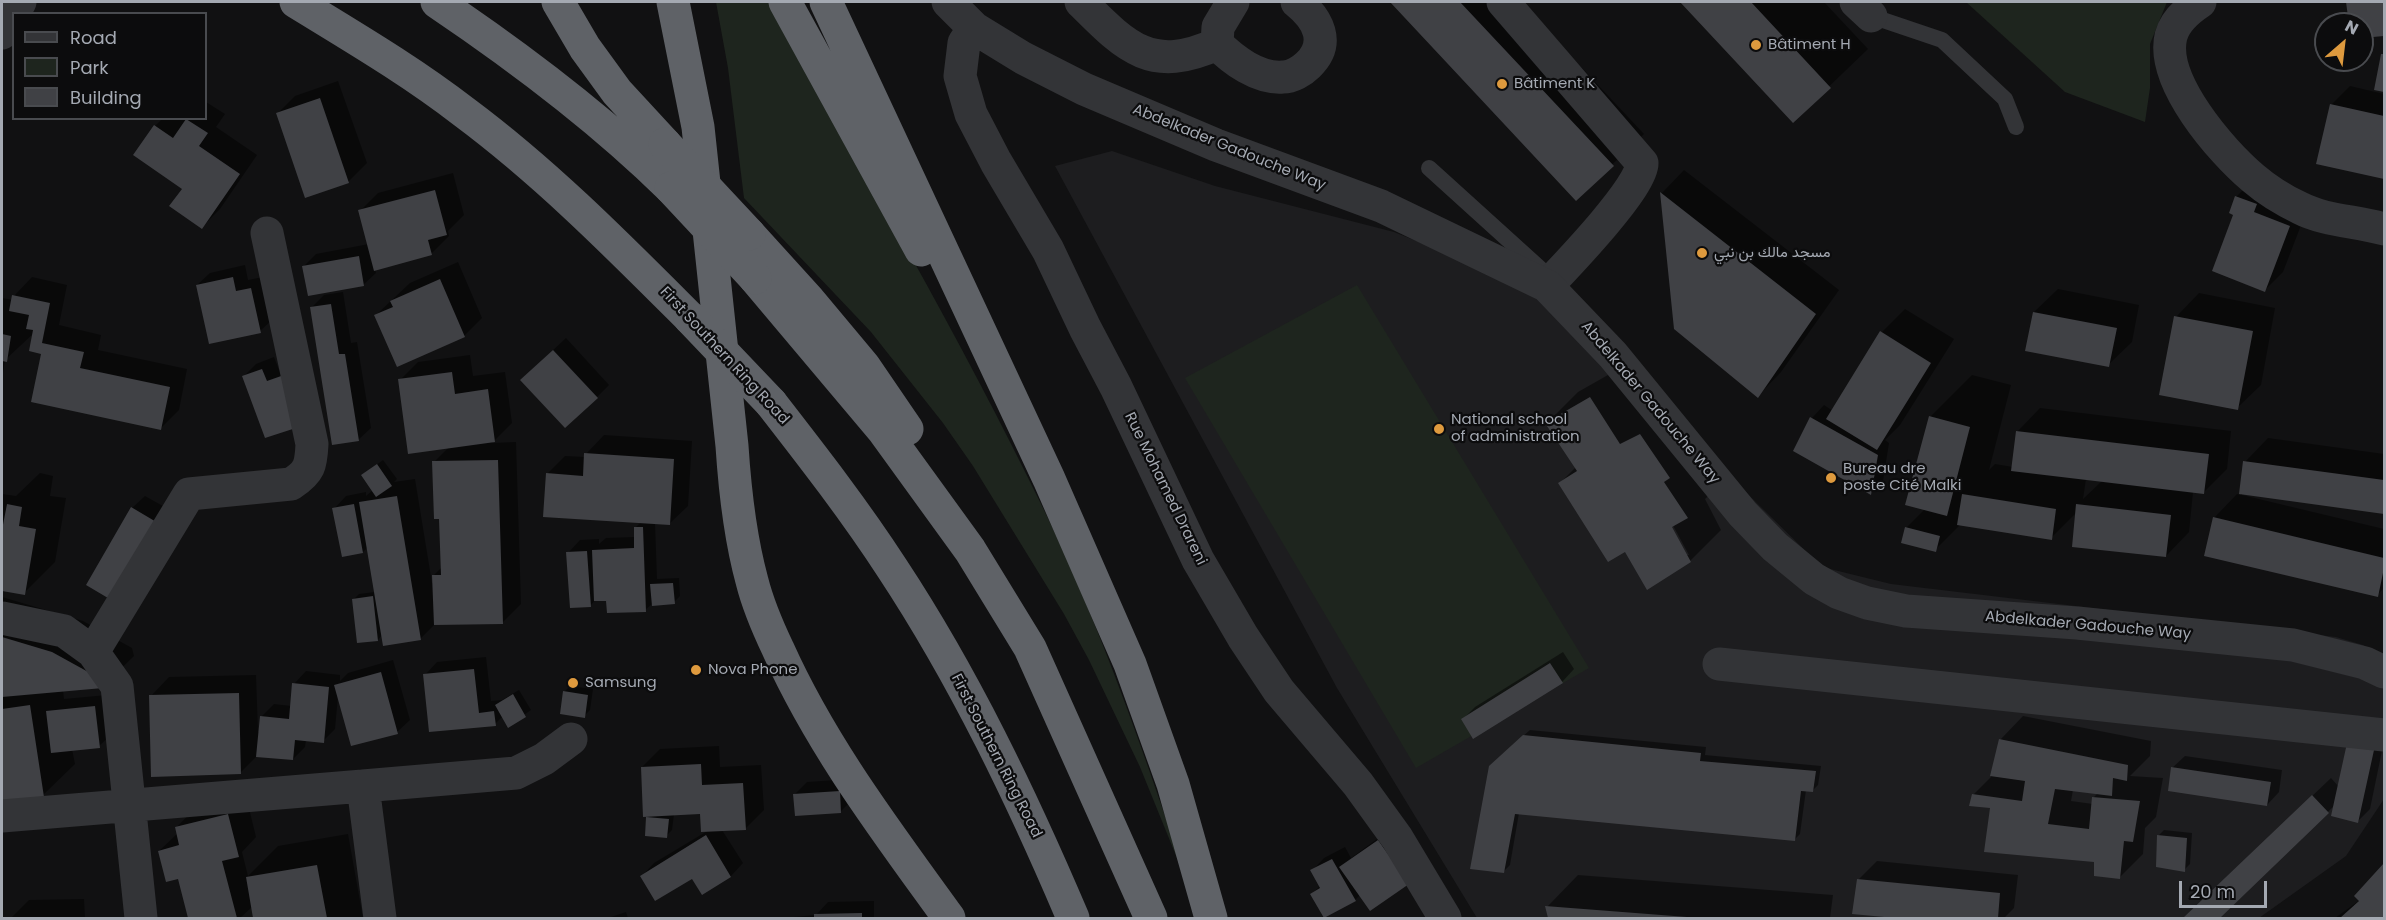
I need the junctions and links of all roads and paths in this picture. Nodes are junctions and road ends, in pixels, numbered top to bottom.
1 (296, 2) edge
2 (438, 2) edge
3 (558, 2) edge
4 (660, 2) edge
5 (673, 2) edge
6 (785, 2) edge
7 (826, 2) edge
8 (948, 2) edge
9 (1081, 2) edge
10 (1233, 2) edge
11 (1297, 2) edge
12 (1503, 2) edge
13 (2200, 2) edge
14 (1863, 9) edge
15 (12, 16) edge
16 (974, 28) junction
17 (2, 33) edge
18 (1217, 44) junction
19 (691, 84) junction
20 (2016, 127) dead end
21 (1429, 168) dead end
22 (2385, 229) edge
23 (267, 233) dead end
24 (1550, 283) junction
25 (1049, 479) junction
26 (2, 618) edge
27 (1030, 648) junction
28 (93, 652) junction
29 (1719, 664) dead end
30 (2384, 670) edge
31 (2385, 735) edge
32 (571, 739) dead end
33 (363, 786) junction
34 (129, 805) junction
35 (2, 816) edge
36 (141, 918) edge
37 (380, 918) edge
38 (949, 918) edge
39 (1073, 918) edge
40 (1151, 918) edge
41 (1211, 918) edge
42 (1445, 918) edge

1 - 39 highway, First Southern Ring Road, bridge
2 - 27 highway, bridge
3 - 27 highway, bridge
4 - 19 highway
5 - 19 highway
6 - 25 highway
7 - 25 highway
8 - 16 street, Abdelkader Gadouche Way
9 - 18 street
10 - 18 street
11 - 18 street
12 - 24 street
13 - 22 street
14 - 20 lane
15 - 17 street
16 - 24 street, Abdelkader Gadouche Way
16 - 42 street, Rue Mohamed Drareni
19 - 38 highway
21 - 24 lane
23 - 28 street
24 - 30 street, Abdelkader Gadouche Way
25 - 41 highway
26 - 28 street
27 - 40 highway
28 - 34 street
29 - 31 street
32 - 33 street
33 - 34 street
33 - 37 street
34 - 35 street
34 - 36 street

